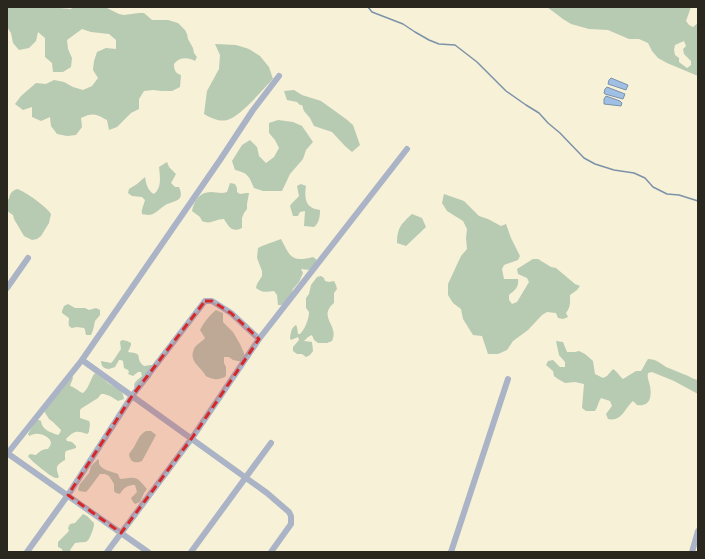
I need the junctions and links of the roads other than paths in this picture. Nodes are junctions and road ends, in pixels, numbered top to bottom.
1 (279, 76) dead end
2 (407, 149) dead end
3 (28, 258) dead end
4 (7, 288) edge
5 (259, 339) junction
6 (82, 360) junction
7 (508, 379) dead end
8 (132, 396) junction
9 (192, 438) junction
10 (271, 443) dead end
11 (7, 454) edge
12 (246, 478) junction
13 (68, 495) junction
14 (698, 531) edge
15 (121, 533) junction
16 (697, 539) edge
17 (27, 552) edge
18 (107, 552) edge
19 (148, 552) edge
20 (191, 552) edge
21 (271, 552) edge
22 (451, 552) edge
23 (692, 552) edge

1 - 6 street
2 - 5 street
3 - 4 street
5 - 8 street
5 - 9 street
6 - 8 street
6 - 11 street
7 - 22 street
8 - 9 street
8 - 13 street
9 - 12 street
9 - 15 street
10 - 12 street
11 - 13 street
12 - 20 street
12 - 21 street
13 - 15 street
13 - 17 street
14 - 16 street
15 - 18 street
15 - 19 street
16 - 23 street

